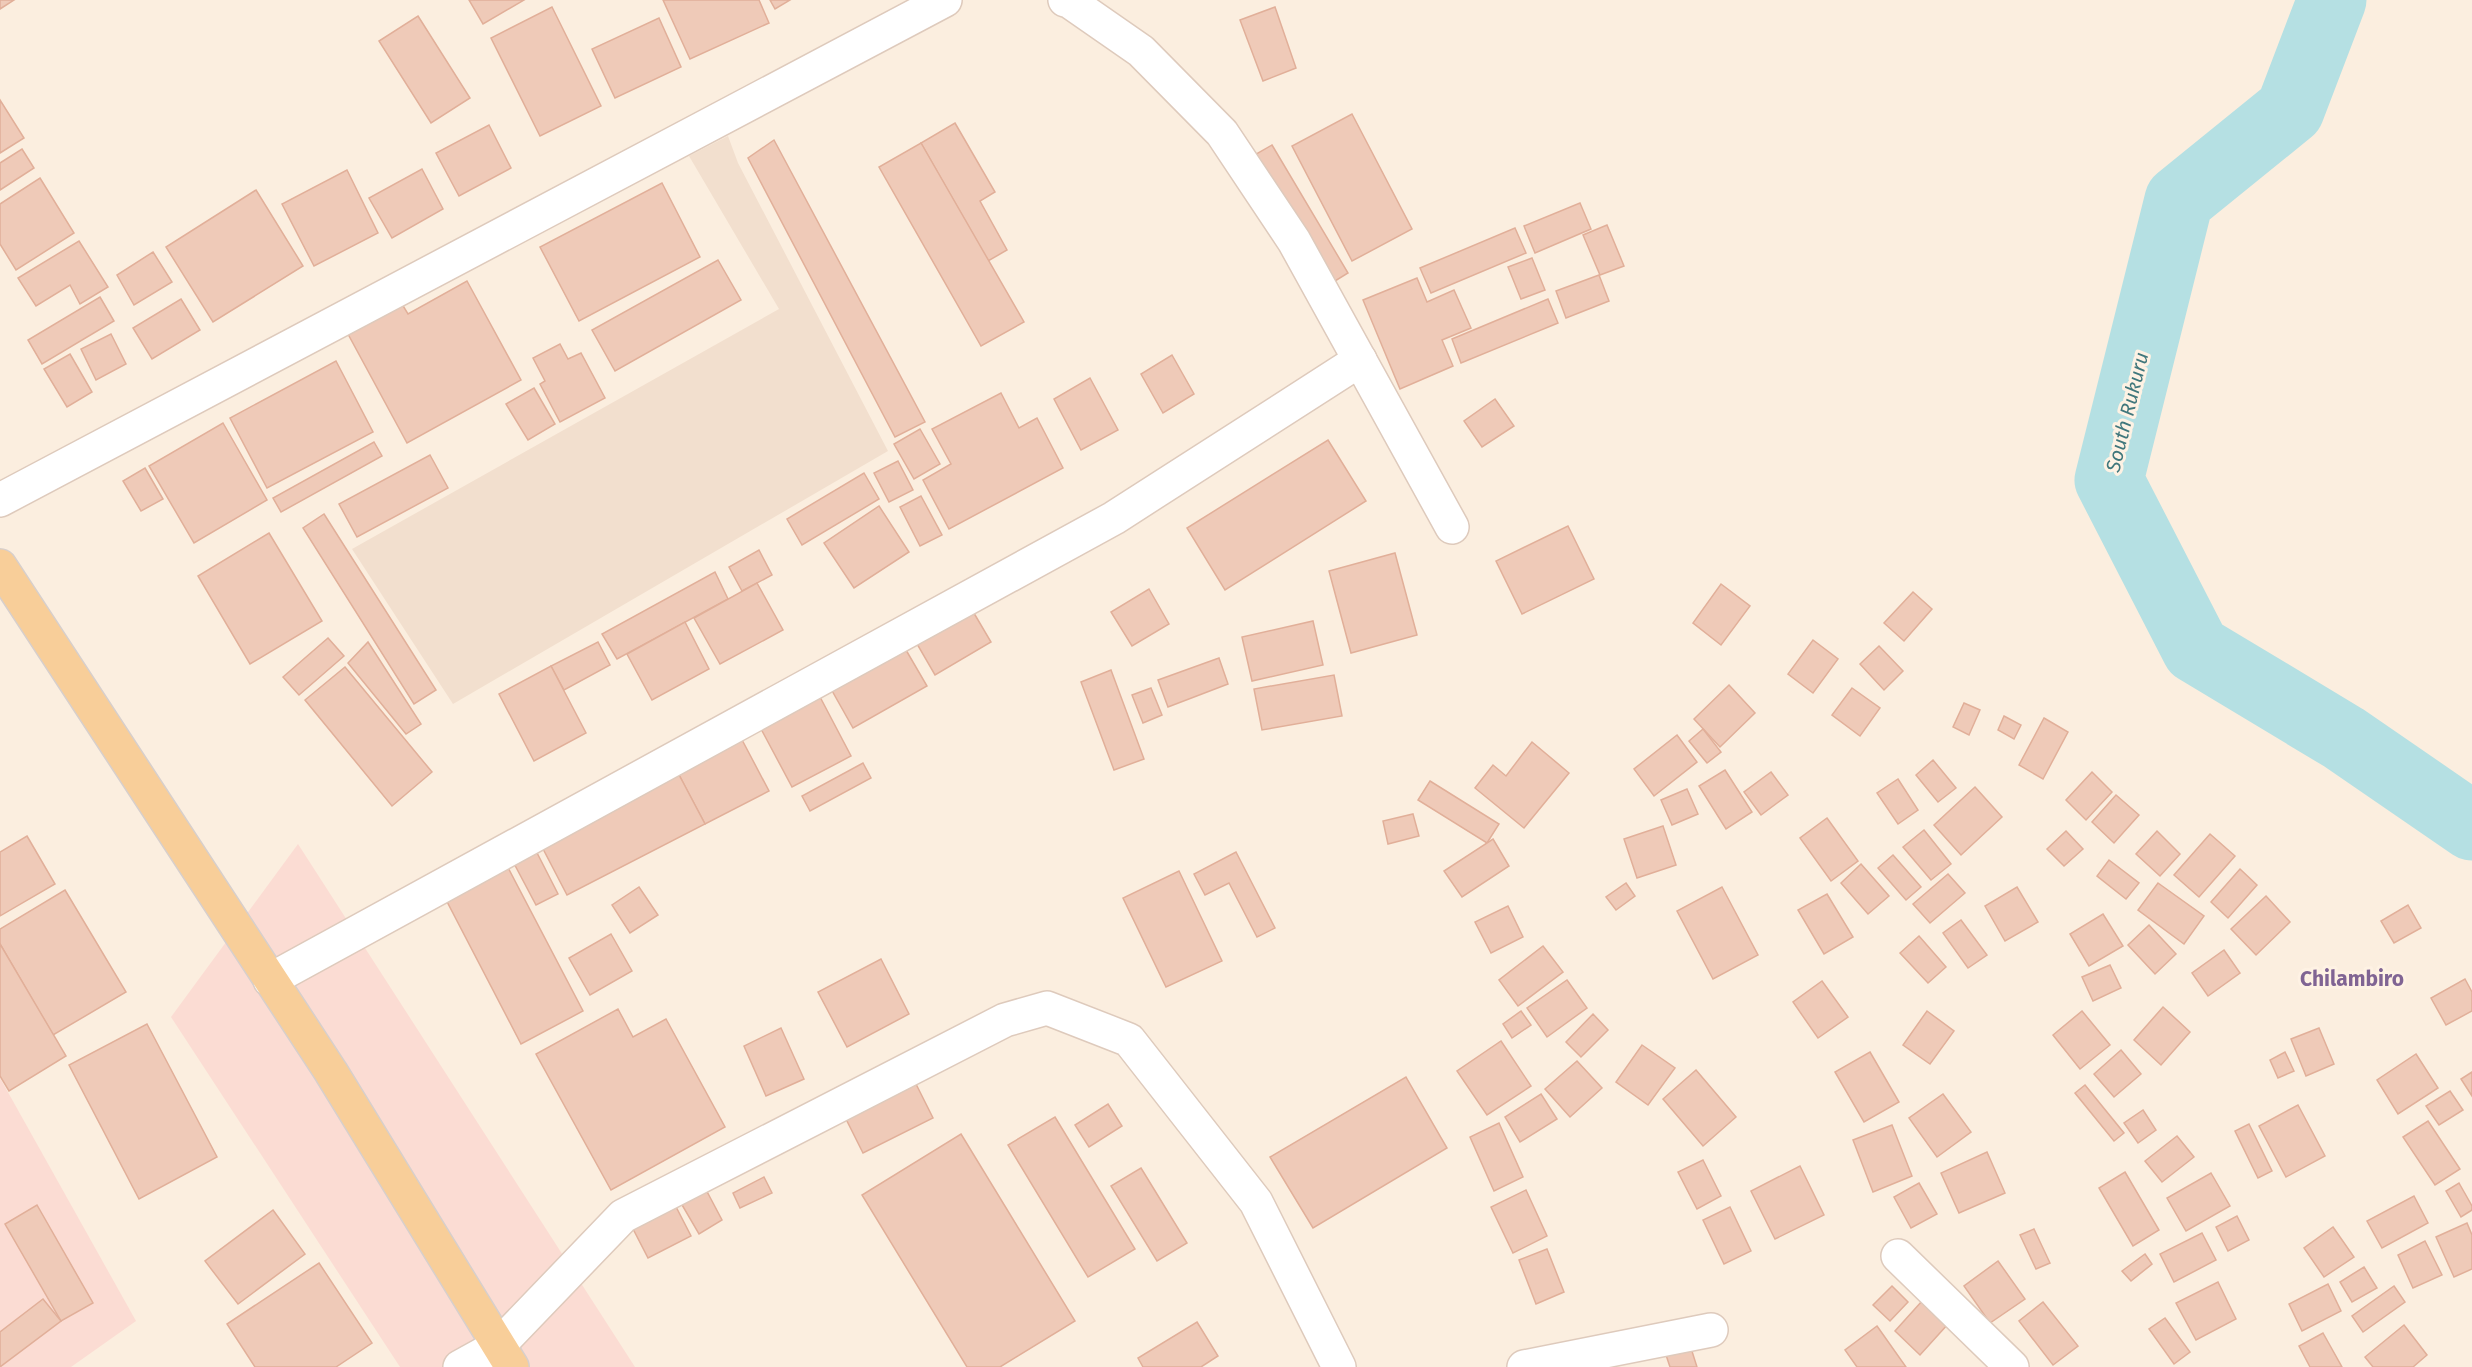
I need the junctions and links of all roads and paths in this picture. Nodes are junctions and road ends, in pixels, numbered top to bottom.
1 (945, 0) edge
2 (1065, 0) edge
3 (1360, 360) junction
4 (0, 500) edge
5 (1452, 527) dead end
6 (0, 566) edge
7 (270, 980) junction
8 (1898, 1256) dead end
9 (1710, 1330) dead end
10 (505, 1356) edge
11 (460, 1367) edge
12 (1339, 1367) edge
13 (1524, 1367) edge
14 (2012, 1367) edge

1 - 4 street
2 - 3 street
3 - 5 street
3 - 7 street
6 - 7 main road
7 - 10 main road
8 - 14 street
9 - 13 street
10 - 11 street
10 - 12 street

